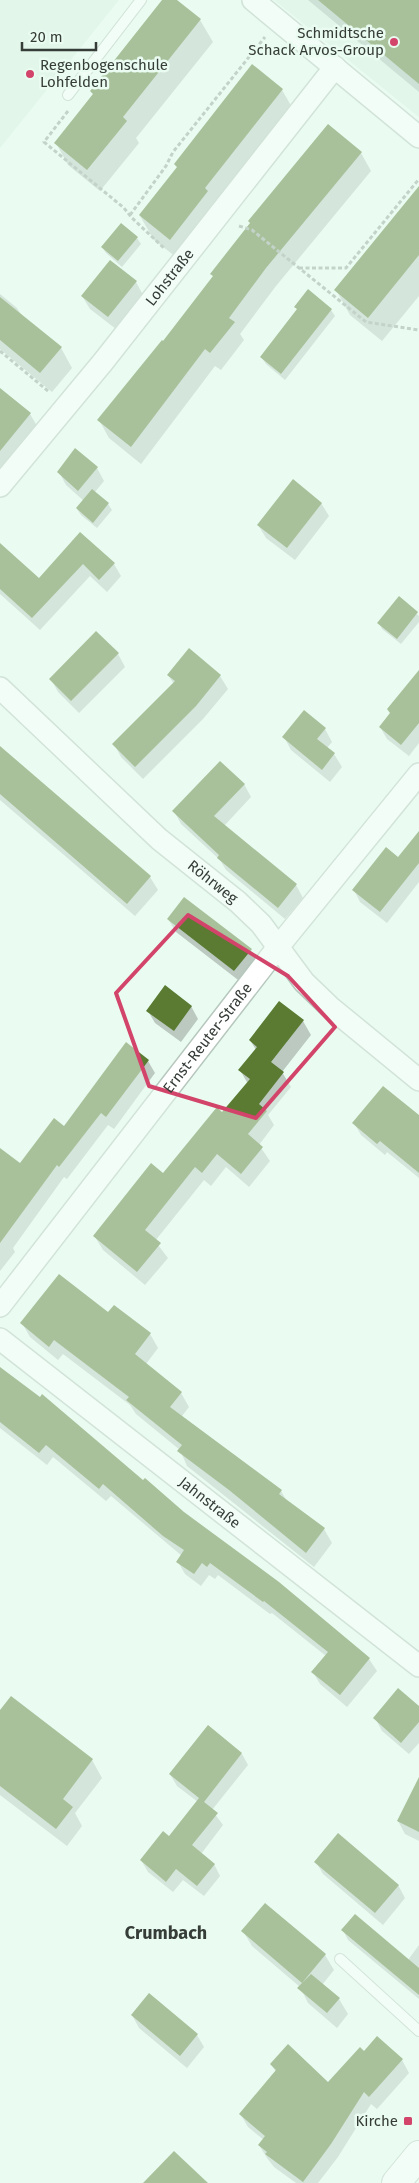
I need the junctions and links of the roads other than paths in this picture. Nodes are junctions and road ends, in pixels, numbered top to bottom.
1 (141, 0) edge
2 (253, 0) edge
3 (336, 67) junction
4 (68, 95) road end
5 (419, 137) edge
6 (0, 486) edge
7 (0, 688) edge
8 (419, 774) edge
9 (278, 947) junction
10 (419, 1080) edge
11 (0, 1306) edge
12 (0, 1339) edge
13 (419, 1666) edge
14 (340, 1959) dead end
15 (419, 2031) edge
16 (419, 2155) edge
17 (396, 2183) edge

1 - 4 lane
2 - 3 street
3 - 5 street
3 - 6 street, Lohstraße
7 - 9 street, Röhrweg
8 - 9 street, Ernst-Reuter-Straße
9 - 10 street, Röhrweg
9 - 11 street, Ernst-Reuter-Straße
12 - 13 street, Jahnstraße
14 - 15 lane
16 - 17 main road

